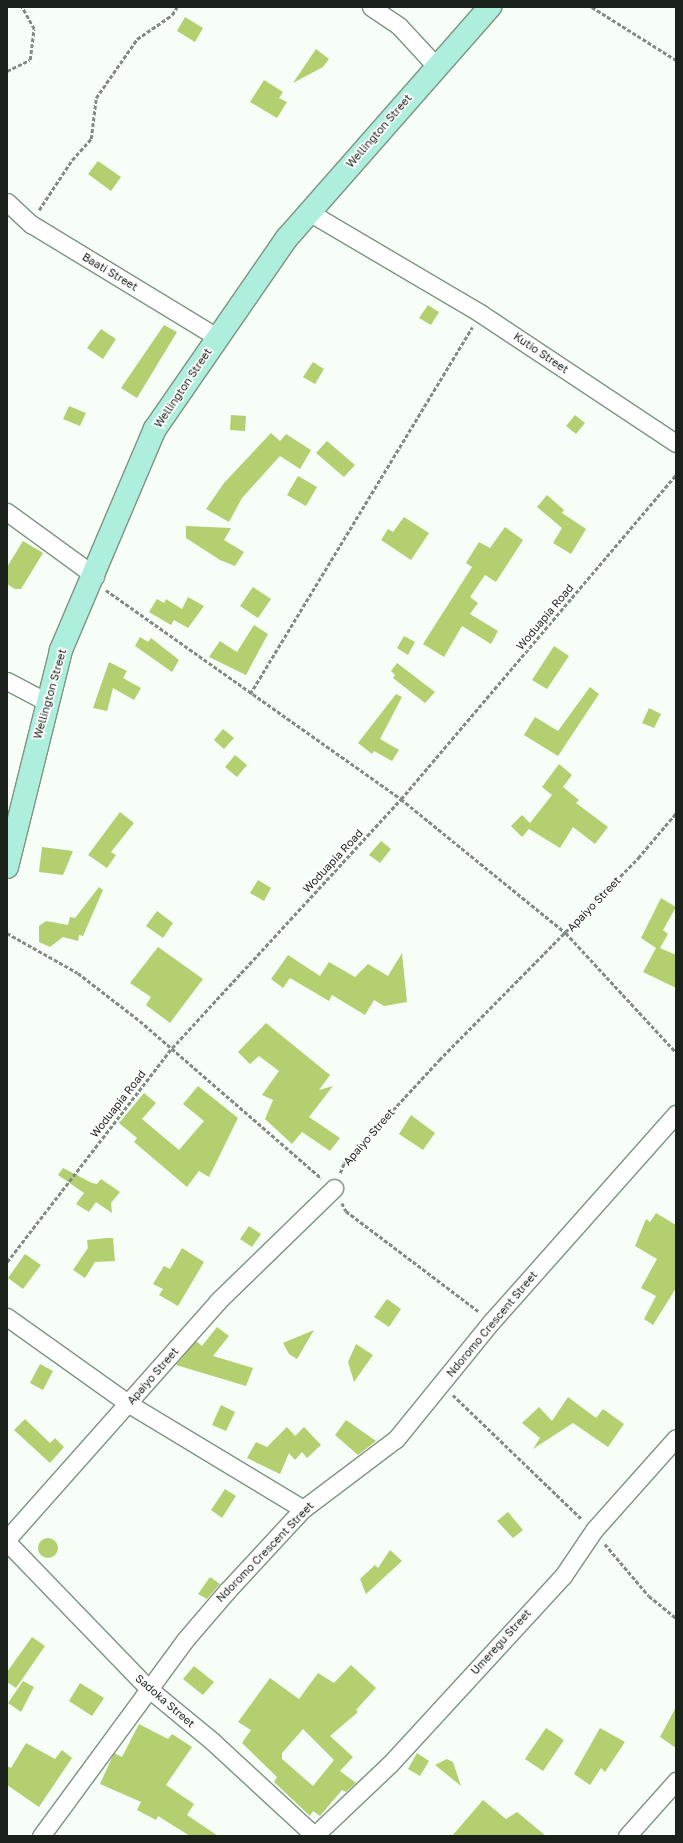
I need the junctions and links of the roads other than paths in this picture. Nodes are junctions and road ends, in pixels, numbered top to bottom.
1 (371, 7) edge
2 (490, 7) edge
3 (436, 66) junction
4 (7, 202) edge
5 (312, 214) junction
6 (217, 337) junction
7 (676, 443) edge
8 (7, 512) edge
9 (94, 578) junction
10 (7, 681) edge
11 (47, 702) junction
12 (7, 867) edge
13 (676, 1114) edge
14 (334, 1188) road end
15 (7, 1317) edge
16 (129, 1404) junction
17 (676, 1438) edge
18 (303, 1509) junction
19 (7, 1540) edge
20 (149, 1690) junction
21 (676, 1781) edge
22 (40, 1836) edge
23 (314, 1836) edge
24 (627, 1836) edge

1 - 3 street
2 - 3 main road, Wellington Street
3 - 5 main road, Wellington Street
4 - 6 street, Baati Street
5 - 6 main road, Wellington Street
5 - 7 street, Kutio Street
6 - 9 main road, Wellington Street
8 - 9 street
9 - 11 main road, Wellington Street
10 - 11 street
11 - 12 main road, Wellington Street
13 - 18 street, Ndoromo Crescent Street
14 - 16 street, Apaiyo Street
15 - 16 street
16 - 18 street
16 - 19 street, Apaiyo Street
17 - 23 street, Umeregu Street
18 - 20 street, Ndoromo Crescent Street
19 - 20 street, Sadoka Street
20 - 22 street, Ndoromo Crescent Street
20 - 23 street, Sadoka Street
21 - 24 street

